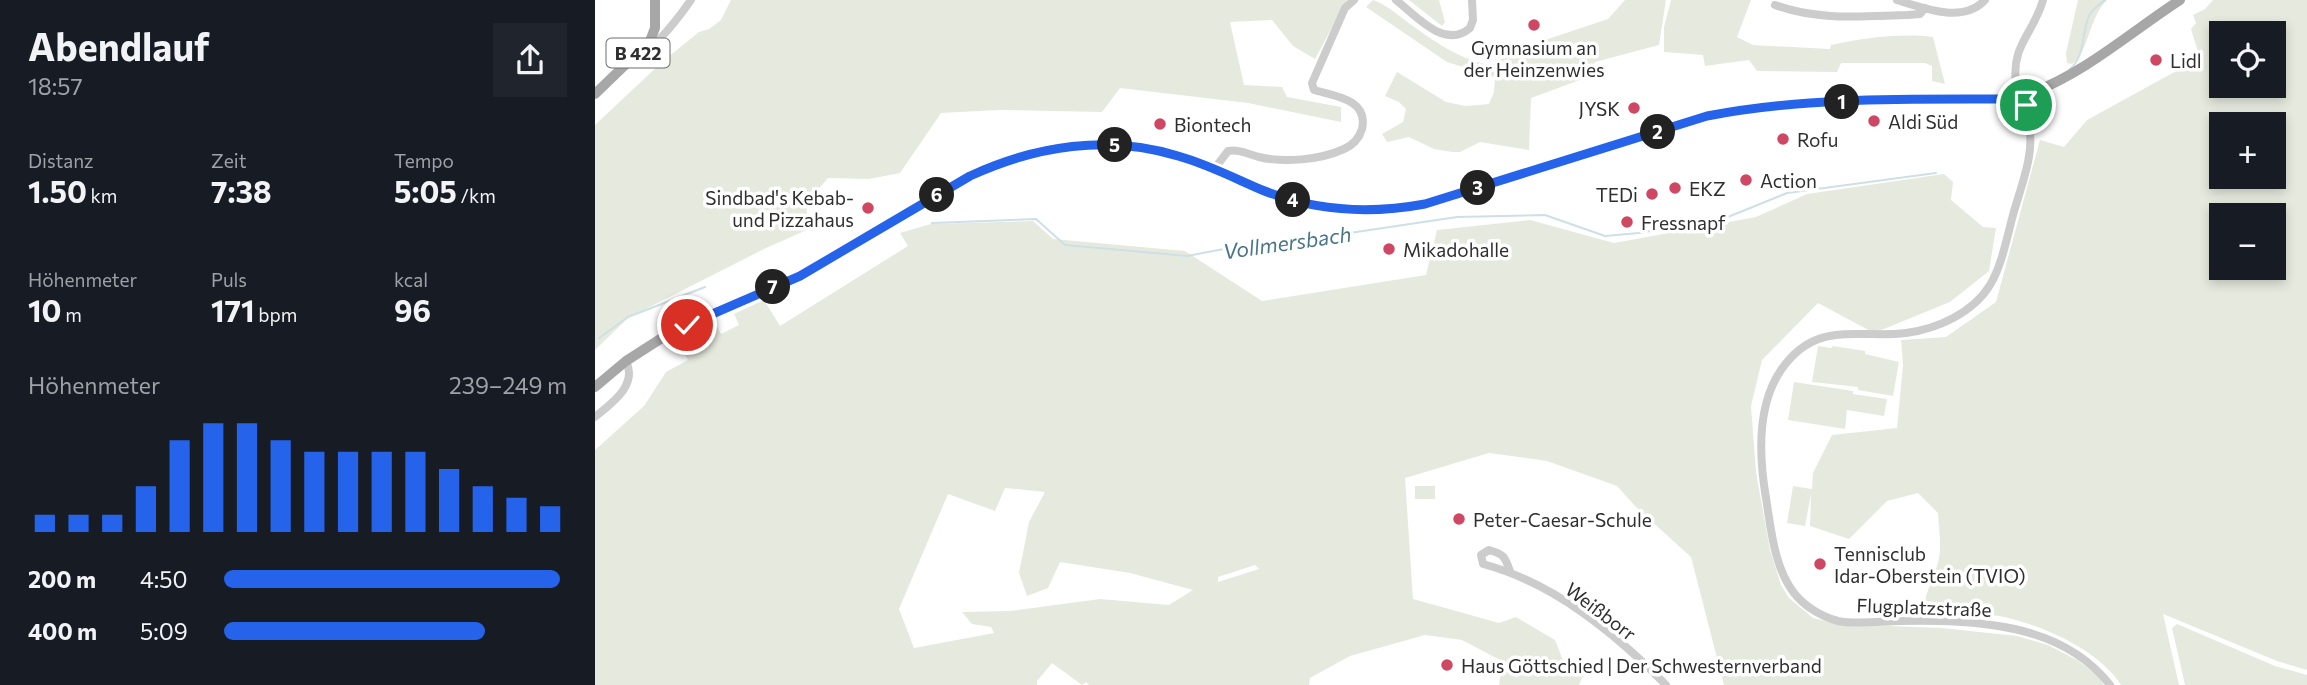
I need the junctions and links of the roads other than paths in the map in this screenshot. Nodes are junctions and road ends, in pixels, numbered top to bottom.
1 (655, 0) edge
2 (691, 0) edge
3 (1354, 0) edge
4 (1396, 0) edge
5 (1472, 0) edge
6 (1897, 0) edge
7 (1986, 0) edge
8 (2043, 0) edge
9 (2180, 0) edge
10 (1775, 5) dead end
11 (1925, 8) junction
12 (627, 63) junction
13 (2016, 83) junction
14 (2031, 93) junction
15 (595, 94) edge
16 (2007, 99) junction
17 (2022, 107) junction
18 (1215, 168) junction
19 (626, 361) junction
20 (595, 387) edge
21 (595, 417) edge
22 (1510, 571) dead end
23 (1666, 685) edge
24 (2110, 685) edge

1 - 12 main road, B 422
2 - 12 street
3 - 18 street
4 - 5 street
6 - 11 street
7 - 11 street
8 - 13 street
9 - 14 main road
10 - 11 street
12 - 15 main road, B 422
13 - 14 main road
13 - 16 main road
14 - 17 main road
16 - 17 main road
16 - 18 main road
17 - 24 street, Flugplatzstraße
18 - 19 main road
19 - 20 main road
19 - 21 street
22 - 23 street, Weißborr

